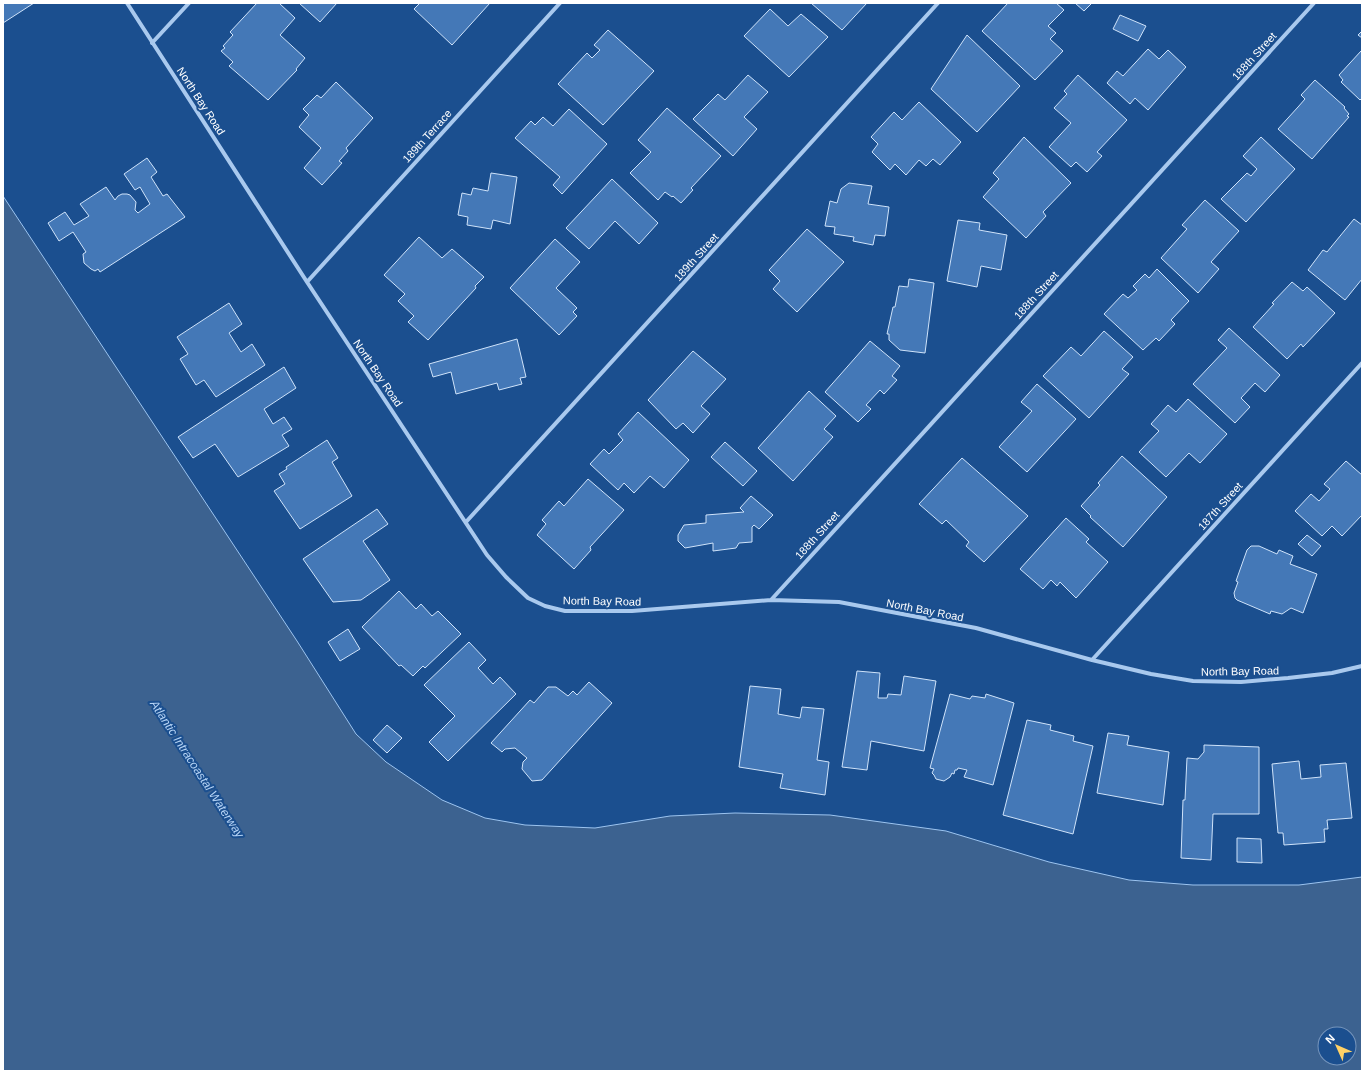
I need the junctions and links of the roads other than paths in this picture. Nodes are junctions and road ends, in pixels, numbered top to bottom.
1 (127, 3) edge
2 (188, 3) edge
3 (560, 3) edge
4 (938, 3) edge
5 (1314, 3) edge
6 (152, 43) junction
7 (307, 282) junction
8 (1362, 363) edge
9 (466, 522) junction
10 (771, 600) junction
11 (1092, 660) junction
12 (1362, 666) edge

1 - 6 street, North Bay Road
2 - 6 street
3 - 7 street, 189th Terrace
4 - 9 street, 189th Street
5 - 10 street, 188th Street
6 - 7 street, North Bay Road
7 - 9 street, North Bay Road
8 - 11 street, 187th Street
9 - 10 street, North Bay Road
10 - 11 street, North Bay Road
11 - 12 street, North Bay Road

